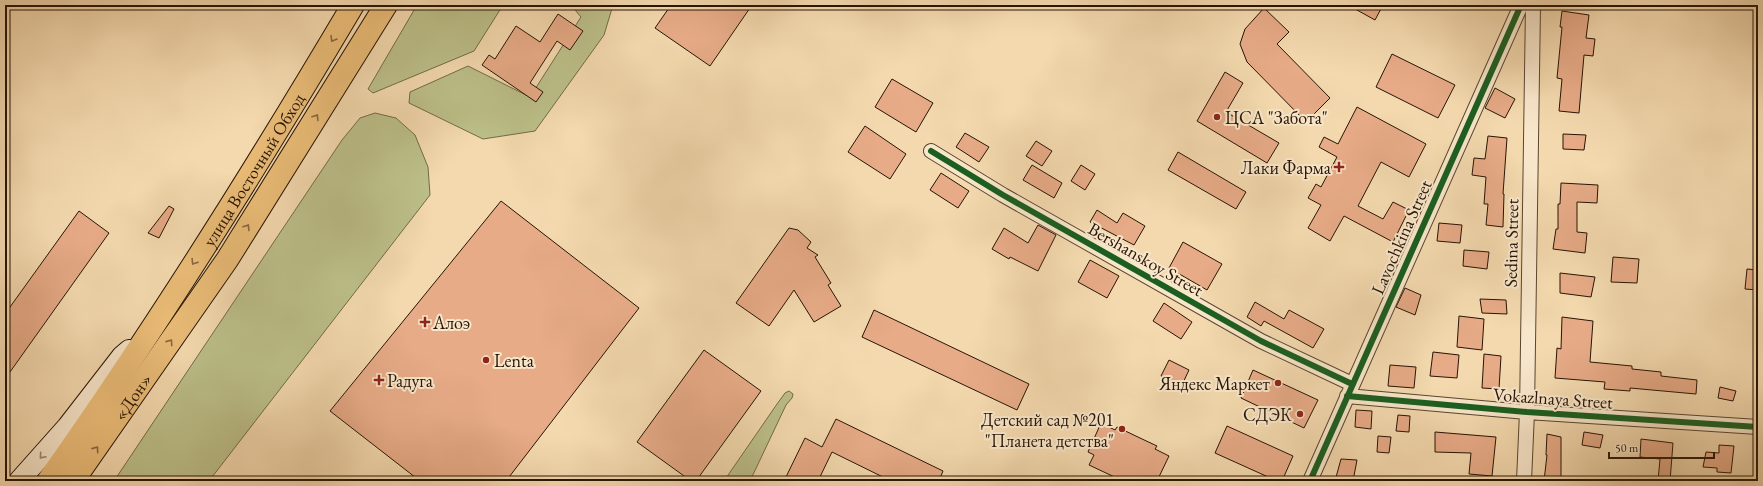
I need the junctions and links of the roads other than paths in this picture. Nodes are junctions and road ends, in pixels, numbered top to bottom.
1 (353, 5) edge
2 (386, 5) edge
3 (1521, 5) edge
4 (1533, 5) edge
5 (930, 151) dead end
6 (190, 312) joint
7 (150, 332) junction
8 (1350, 390) junction
9 (1527, 412) junction
10 (1758, 427) edge
11 (19, 481) edge
12 (48, 481) edge
13 (74, 481) edge
14 (1310, 481) edge
15 (1524, 481) edge

1 -> 7 highway, улица Восточный Обход
6 -> 2 highway, улица Восточный Обход
3 - 8 street, Lavochkina Street
4 - 9 street, Sedina Street
5 - 8 street, Bershanskoy Street
13 -> 6 highway, «Дон»
7 -> 11 main road
7 - 12 highway, «Дон»
8 - 9 street, Vokazlnaya Street
8 - 14 street, Lavochkina Street
9 - 10 street, Vokazlnaya Street
9 - 15 street, Sedina Street

